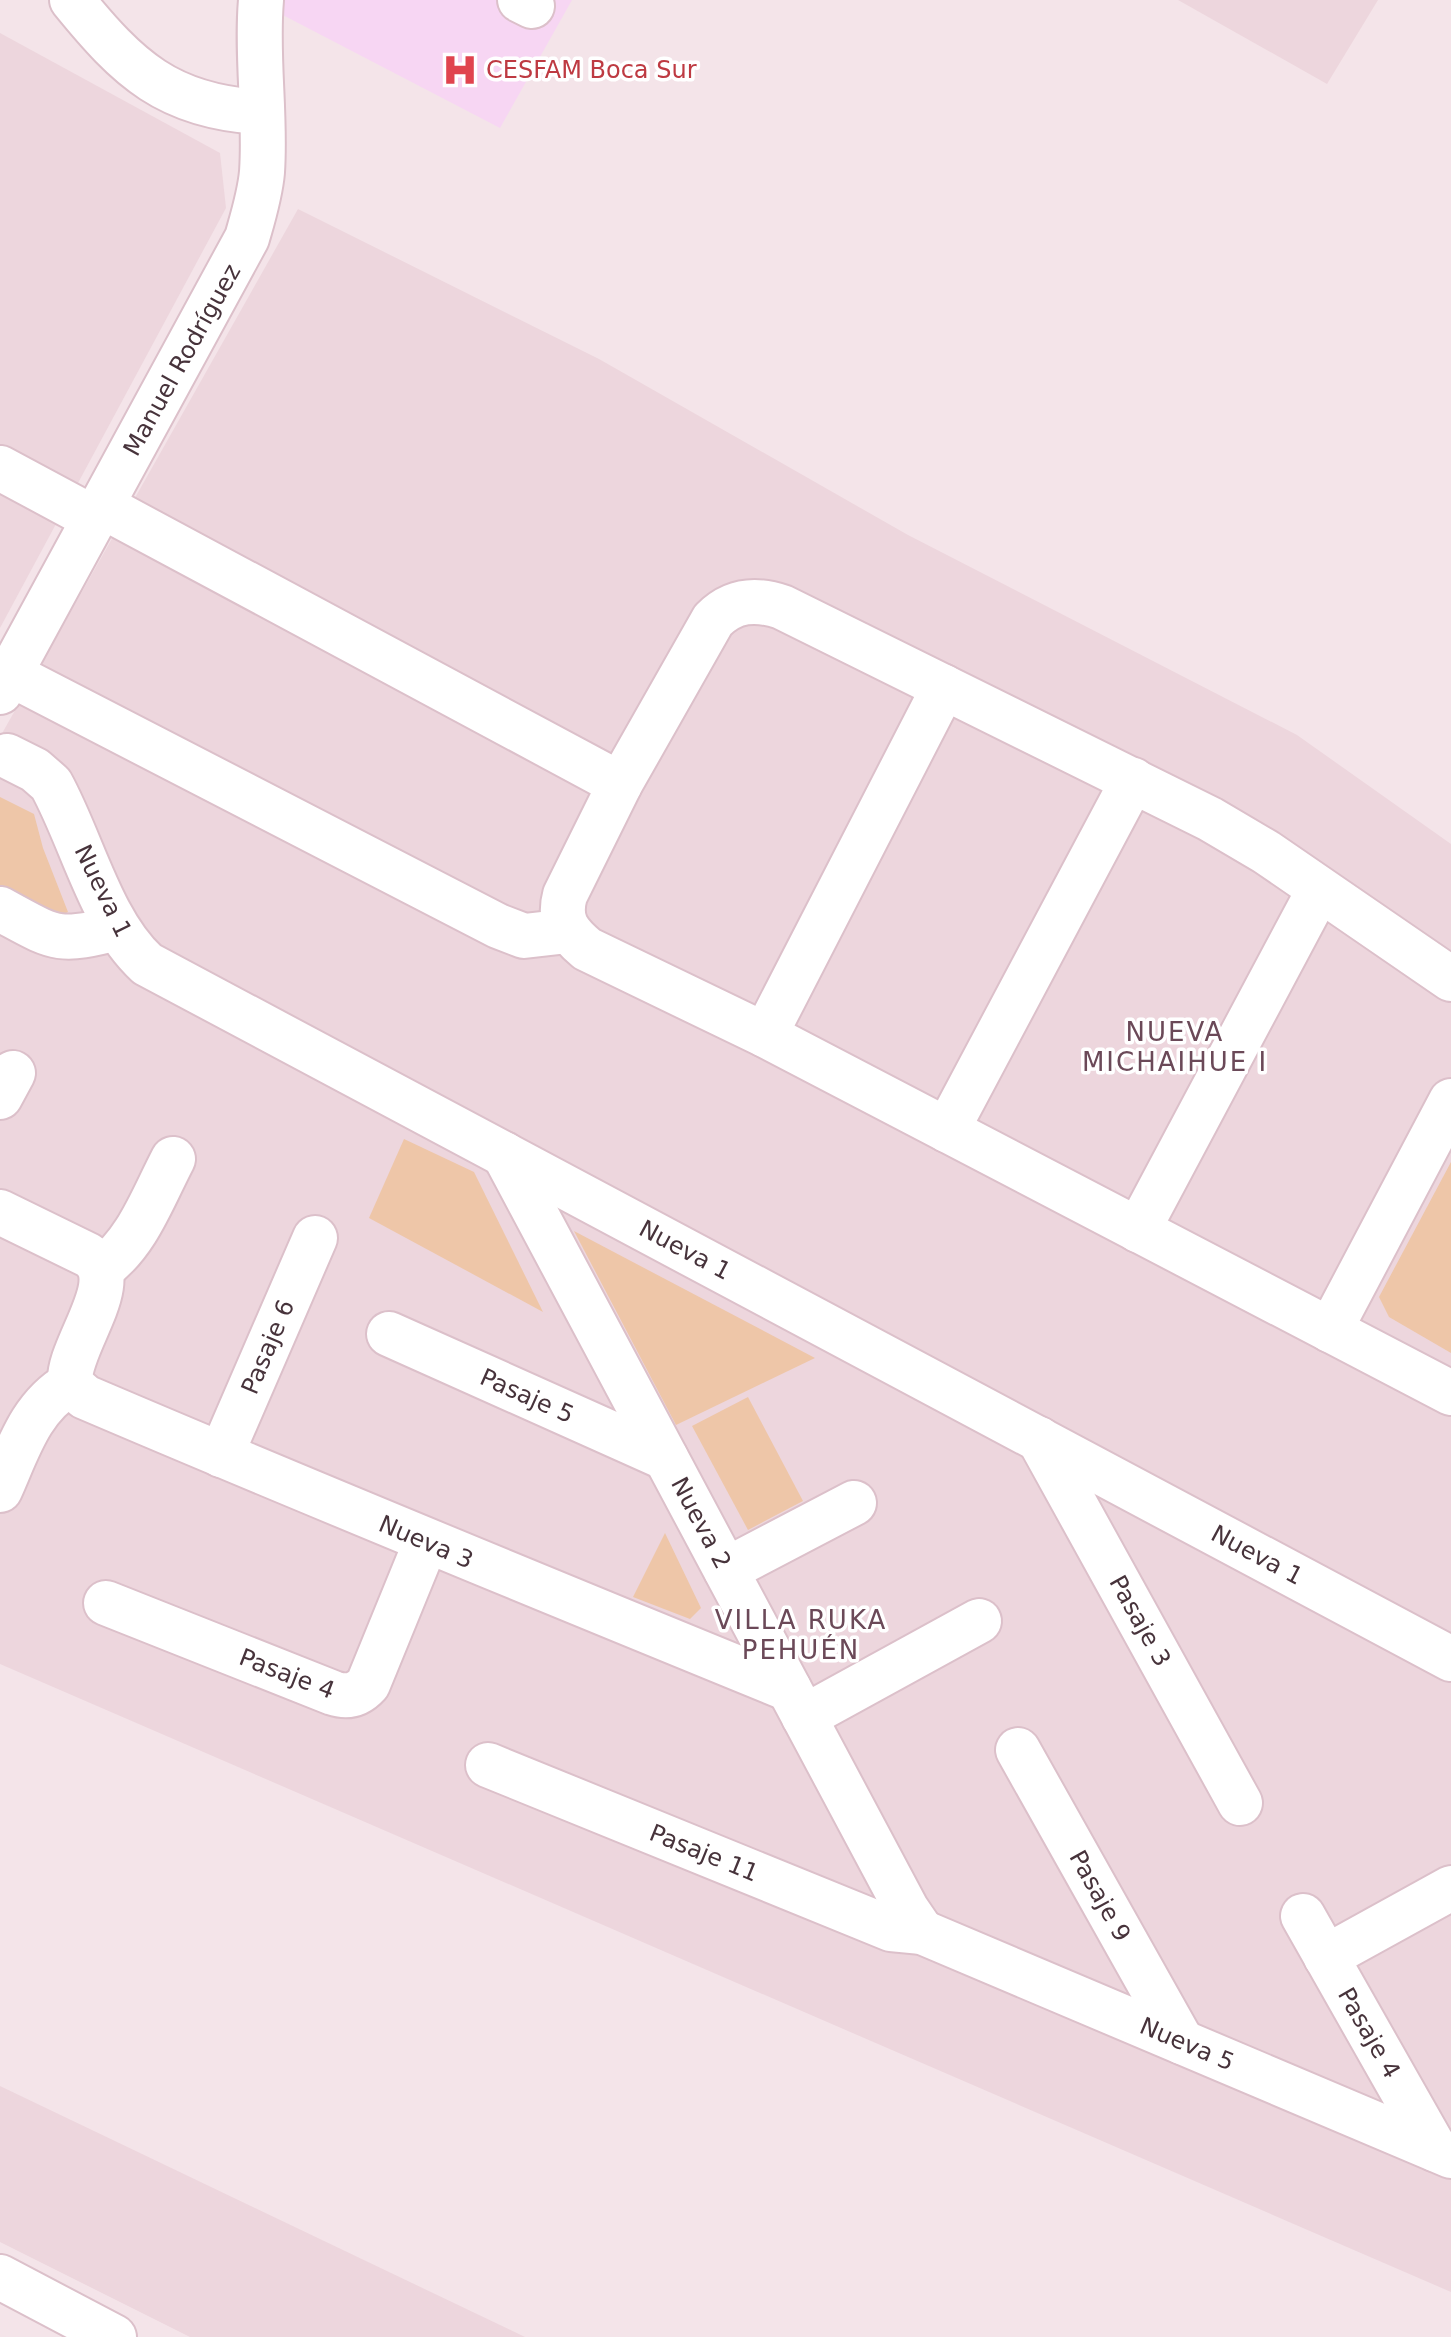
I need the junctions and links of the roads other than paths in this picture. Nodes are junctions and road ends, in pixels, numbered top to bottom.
1 (72, 0) edge
2 (261, 0) edge
3 (261, 112) junction
4 (0, 468) edge
5 (99, 512) junction
6 (5, 683) edge
7 (944, 687) junction
8 (7, 756) dead end
9 (1133, 780) junction
10 (620, 784) junction
11 (1319, 890) junction
12 (0, 909) edge
13 (117, 928) junction
14 (568, 931) junction
15 (1451, 979) edge
16 (765, 1035) junction
17 (1451, 1101) edge
18 (947, 1130) junction
19 (504, 1154) junction
20 (173, 1159) dead end
21 (0, 1212) edge
22 (1138, 1230) junction
23 (315, 1238) dead end
24 (101, 1269) junction
25 (1330, 1330) junction
26 (389, 1334) dead end
27 (70, 1384) junction
28 (1451, 1393) edge
29 (1039, 1439) junction
30 (221, 1455) junction
31 (666, 1458) junction
32 (0, 1490) edge
33 (854, 1503) dead end
34 (426, 1542) junction
35 (726, 1570) junction
36 (106, 1603) dead end
37 (979, 1621) dead end
38 (1451, 1659) edge
39 (796, 1703) junction
40 (1018, 1750) dead end
41 (488, 1765) dead end
42 (1240, 1803) dead end
43 (1451, 1888) edge
44 (1303, 1916) dead end
45 (922, 1932) junction
46 (1326, 1957) junction
47 (1182, 2042) junction
48 (1443, 2153) edge
49 (0, 2277) edge
50 (114, 2337) edge

1 - 3 street
2 - 3 street, Manuel Rodríguez
3 - 5 street, Manuel Rodríguez
4 - 5 street
5 - 6 street, Manuel Rodríguez
5 - 10 street
6 - 14 street
7 - 9 street
7 - 10 street
7 - 16 street
8 - 13 street, Nueva 1
9 - 11 street
9 - 18 street
10 - 14 street
11 - 15 street
11 - 22 street
12 - 13 street
13 - 19 street, Nueva 1
14 - 16 street
16 - 18 street
17 - 25 street
18 - 22 street
19 - 29 street, Nueva 1
19 - 31 street, Nueva 2
20 - 24 street
21 - 24 street
22 - 25 street
23 - 30 street, Pasaje 6
24 - 27 street
25 - 28 street
26 - 31 street, Pasaje 5
27 - 30 street, Nueva 3
27 - 32 street
29 - 38 street, Nueva 1
29 - 42 street, Pasaje 3
30 - 34 street, Nueva 3
31 - 35 street, Nueva 2
33 - 35 street
34 - 36 street, Pasaje 4
34 - 39 street, Nueva 3
35 - 39 street, Nueva 2
37 - 39 street
39 - 45 street, Nueva 2
40 - 47 street, Pasaje 9
41 - 45 street, Pasaje 11
43 - 46 street
44 - 46 street, Pasaje 4
45 - 47 street, Nueva 5
46 - 48 street, Pasaje 4
47 - 48 street, Nueva 5
49 - 50 street

